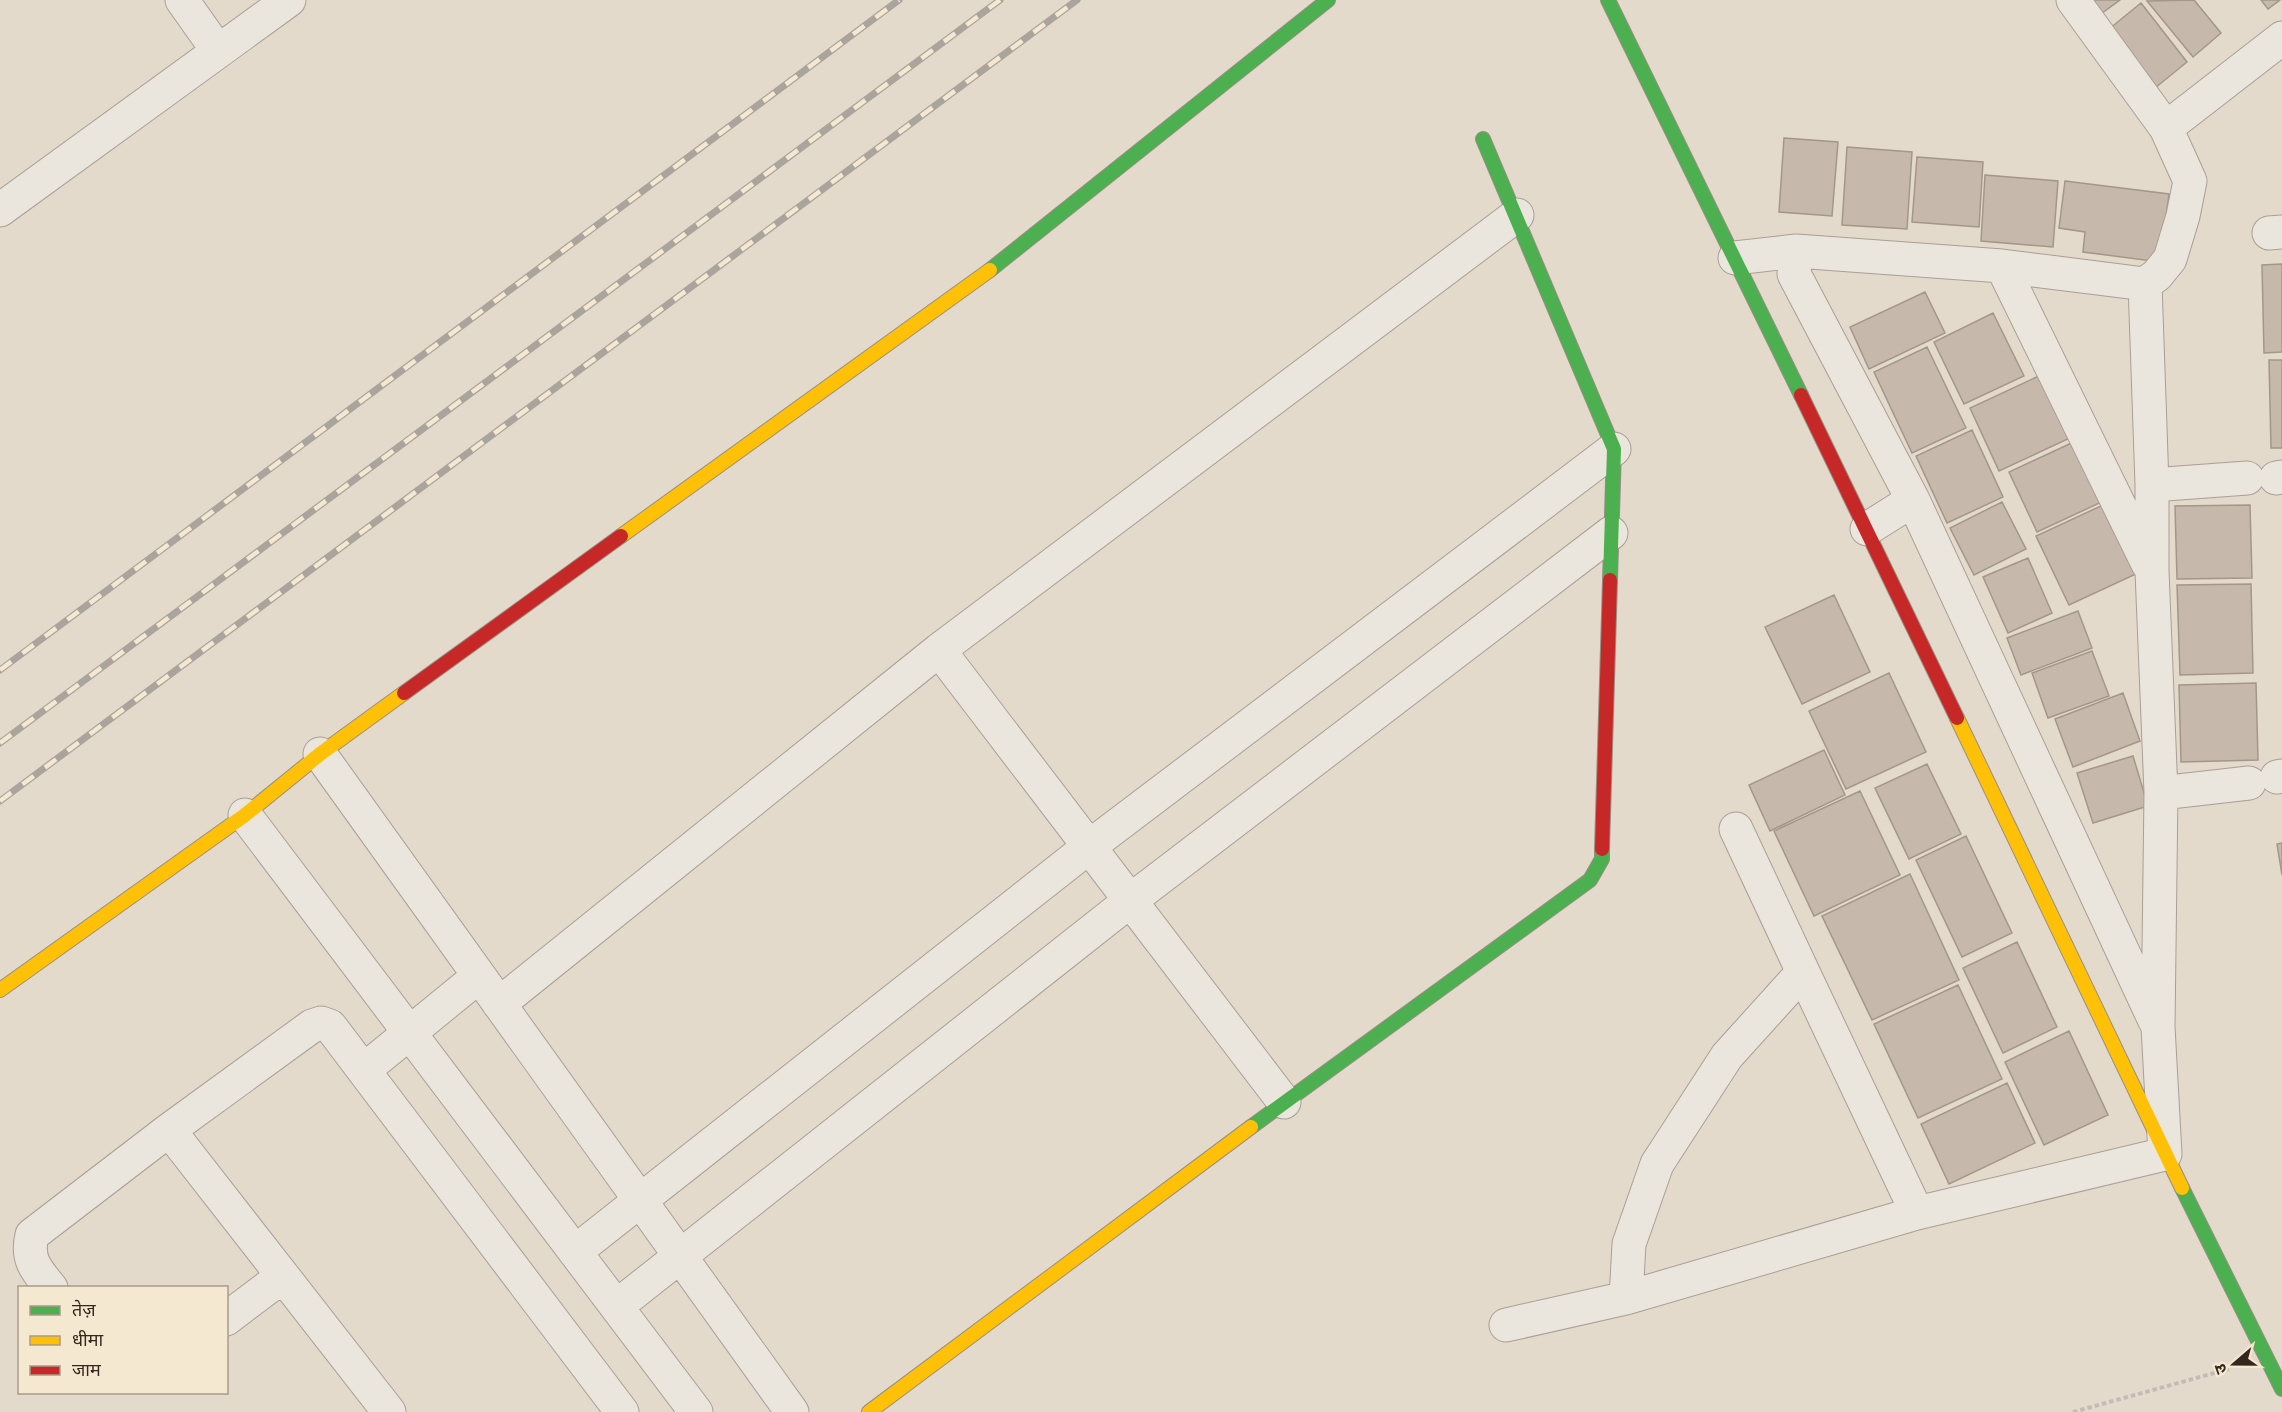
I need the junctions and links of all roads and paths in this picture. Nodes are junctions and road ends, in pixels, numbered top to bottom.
1 (182, 0) edge
2 (289, 0) edge
3 (1328, 0) edge
4 (1608, 0) edge
5 (2073, 0) edge
6 (2282, 38) edge
7 (218, 51) junction
8 (2166, 128) junction
9 (1483, 139) dead end
10 (0, 210) edge
11 (1517, 215) junction
12 (1796, 251) junction
13 (1735, 258) junction
14 (2002, 266) junction
15 (2145, 284) junction
16 (1614, 449) junction
17 (2268, 478) edge
18 (2152, 485) junction
19 (1913, 500) junction
20 (1868, 529) junction
21 (1611, 533) junction
22 (2152, 571) junction
23 (939, 650) junction
24 (320, 754) junction
25 (2269, 779) edge
26 (2161, 793) junction
27 (245, 815) junction
28 (1736, 829) dead end
29 (1090, 846) junction
30 (1131, 900) junction
31 (1803, 972) junction
32 (479, 976) junction
33 (0, 990) edge
34 (499, 1004) junction
35 (2158, 1028) junction
36 (409, 1033) junction
37 (364, 1070) junction
38 (1284, 1102) junction
39 (169, 1130) junction
40 (2165, 1154) junction
41 (639, 1199) junction
42 (1917, 1213) junction
43 (576, 1251) junction
44 (679, 1254) junction
45 (283, 1275) junction
46 (50, 1286) edge
47 (1626, 1298) junction
48 (617, 1306) junction
49 (228, 1317) edge
50 (1506, 1324) dead end
51 (2266, 1359) junction
52 (2282, 1389) edge
53 (389, 1412) edge
54 (622, 1412) edge
55 (696, 1412) edge
56 (792, 1412) edge
57 (869, 1412) edge
58 (2073, 1412) edge

1 - 7 street
2 - 7 street
3 - 24 street
4 - 13 street
5 - 8 street
6 - 8 street
7 - 10 street
8 - 15 street
9 - 11 street
11 - 16 street
11 - 23 street
12 - 13 street
12 - 14 street
12 - 19 street
13 - 20 street
14 - 15 street
14 - 22 street
15 - 18 street
16 - 21 street
16 - 29 street
17 - 18 street
18 - 22 street
19 - 20 street
19 - 35 street
20 - 40 street
21 - 30 street
21 - 38 street
22 - 26 street
23 - 29 street
23 - 34 street
24 - 27 street
24 - 32 street
25 - 26 street
26 - 35 street
27 - 33 street
27 - 36 street
28 - 31 street
29 - 30 street
29 - 41 street
30 - 38 street
30 - 44 street
31 - 42 street
31 - 47 street
32 - 34 street
32 - 36 street
34 - 41 street
35 - 40 street
36 - 37 street
36 - 43 street
37 - 39 street
37 - 54 street
38 - 57 street
39 - 45 street
39 - 46 street
40 - 42 street
40 - 51 street
41 - 43 street
41 - 44 street
42 - 47 street
43 - 48 street
44 - 48 street
44 - 56 street
45 - 49 street
45 - 53 street
47 - 50 street
48 - 55 street
51 - 52 street
51 - 58 path

